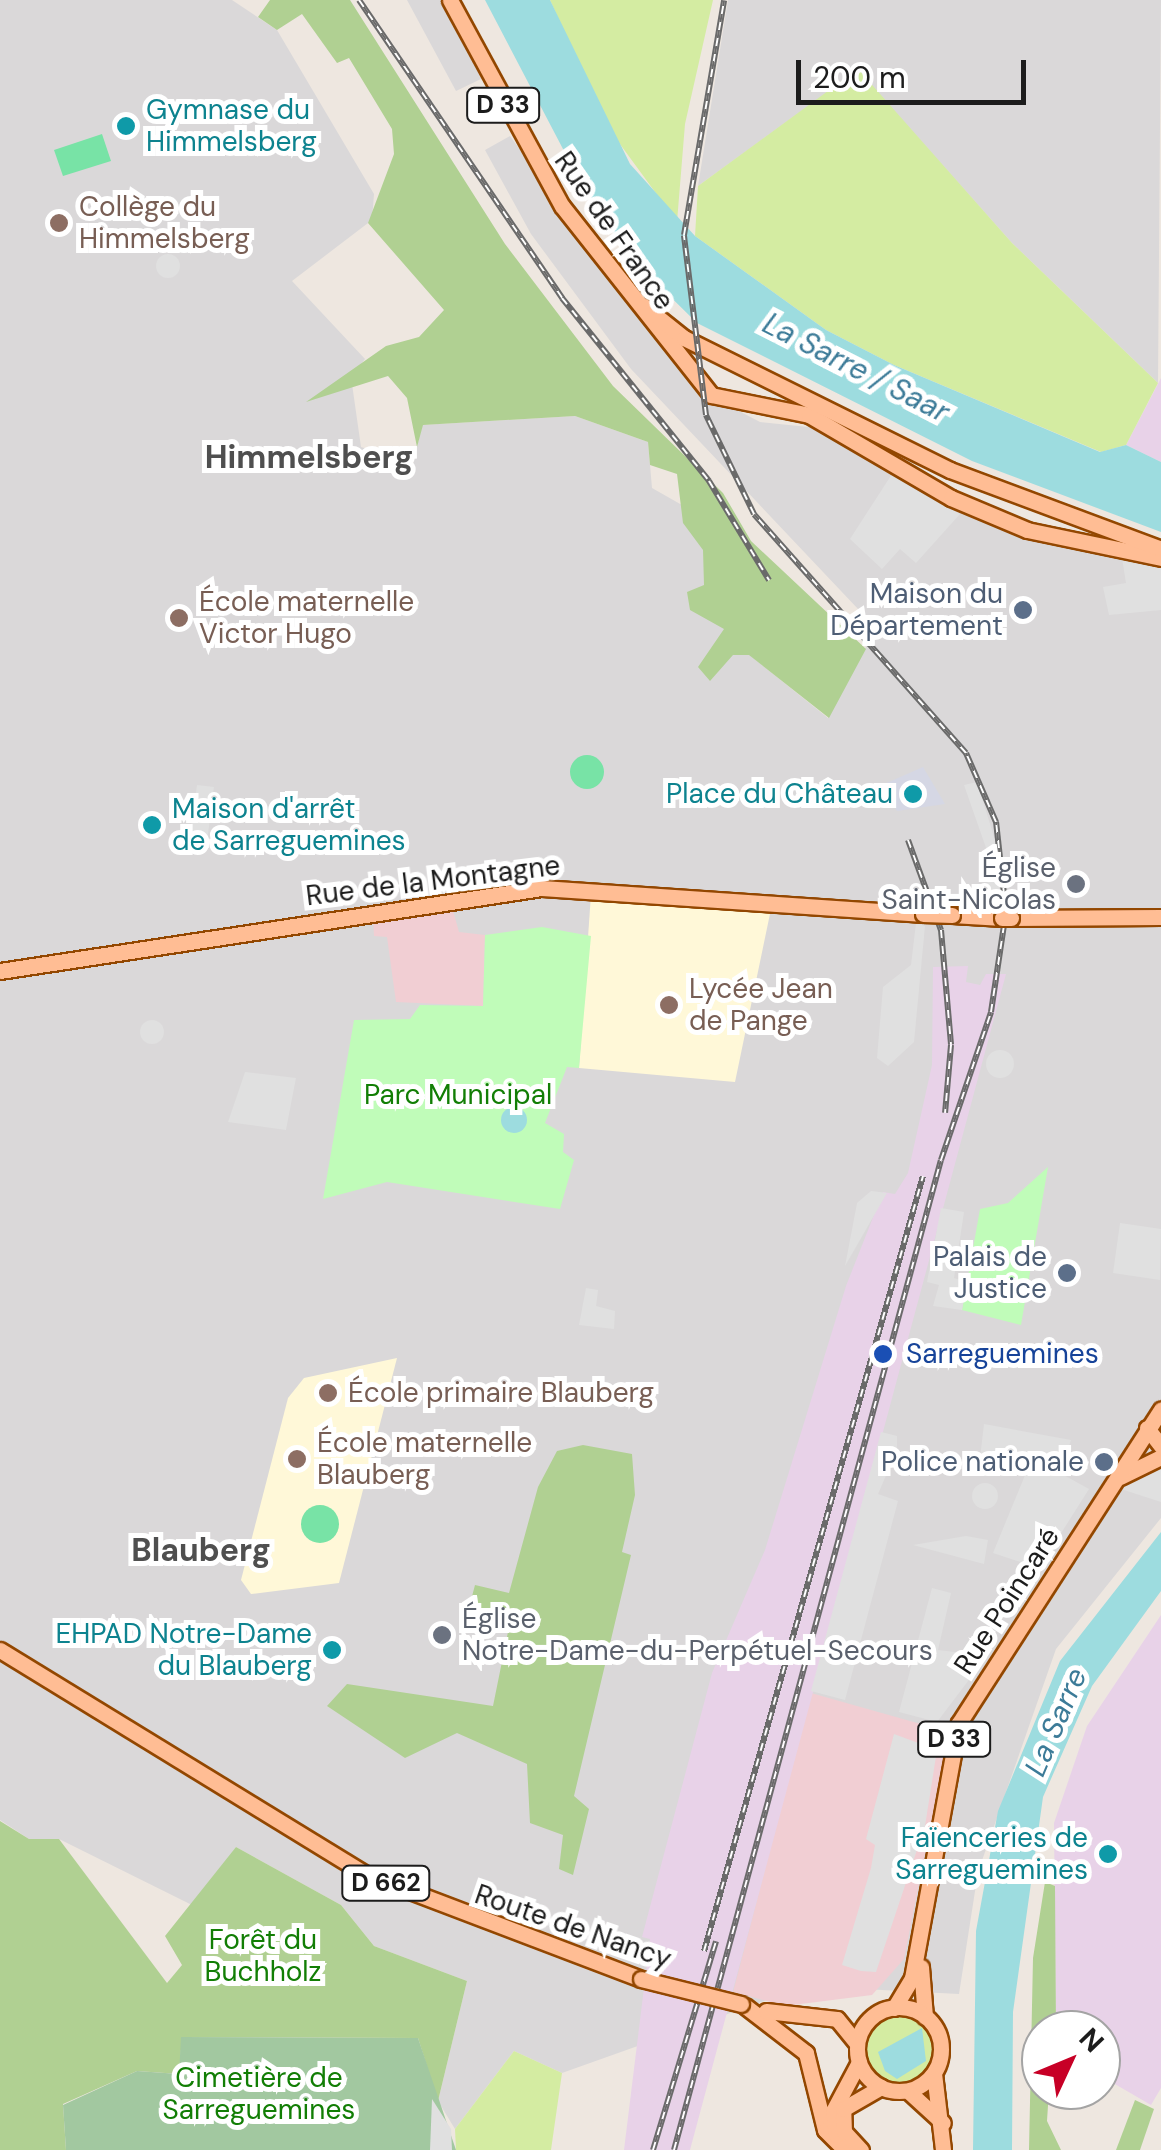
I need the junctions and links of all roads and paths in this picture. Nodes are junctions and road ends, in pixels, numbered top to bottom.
1 (450, 0) edge
2 (562, 206) junction
3 (646, 308) junction
4 (950, 470) junction
5 (1161, 549) edge
6 (1161, 558) edge
7 (1161, 916) edge
8 (0, 972) edge
9 (1161, 1409) edge
10 (1147, 1428) junction
11 (1161, 1446) edge
12 (1161, 1457) edge
13 (1116, 1479) junction
14 (0, 1647) edge
15 (922, 1933) junction
16 (743, 2005) junction
17 (894, 2008) junction
18 (779, 2014) junction
19 (874, 2016) junction
20 (925, 2017) junction
21 (857, 2044) junction
22 (859, 2062) junction
23 (934, 2073) junction
24 (881, 2087) junction
25 (908, 2090) junction
26 (943, 2123) junction
27 (847, 2150) edge
28 (861, 2150) edge
29 (943, 2150) edge

1 - 2 main road, Rue de France / D 33
2 - 3 main road, D 33
2 - 6 main road, Rue de France / D 33
3 - 4 main road, D 33
3 - 4 main road
4 - 5 main road, D 33
7 - 8 main road, Rue de la Montagne, bridge
9 - 10 main road, D 33
10 - 11 main road
10 - 13 main road, Rue Poincaré / D 33
12 - 13 main road
13 - 15 main road, Rue Poincaré / D 33
14 - 16 main road, Route de Nancy / D 662, bridge
15 - 17 main road, Rue Poincaré / D 33
15 - 20 main road, Rue Poincaré / D 33
16 - 18 main road, Route de Nancy / D 662
16 - 27 main road, D 662
17 - 19 main road
17 - 20 main road
18 - 19 main road, Route de Nancy / D 662
18 - 21 main road, Route de Nancy / D 662
19 - 21 main road
20 - 23 main road
21 - 22 main road
22 - 24 main road
22 - 27 main road, D 662
23 - 25 main road
23 - 26 main road
24 - 25 main road
24 - 28 main road
25 - 26 main road
26 - 29 main road

